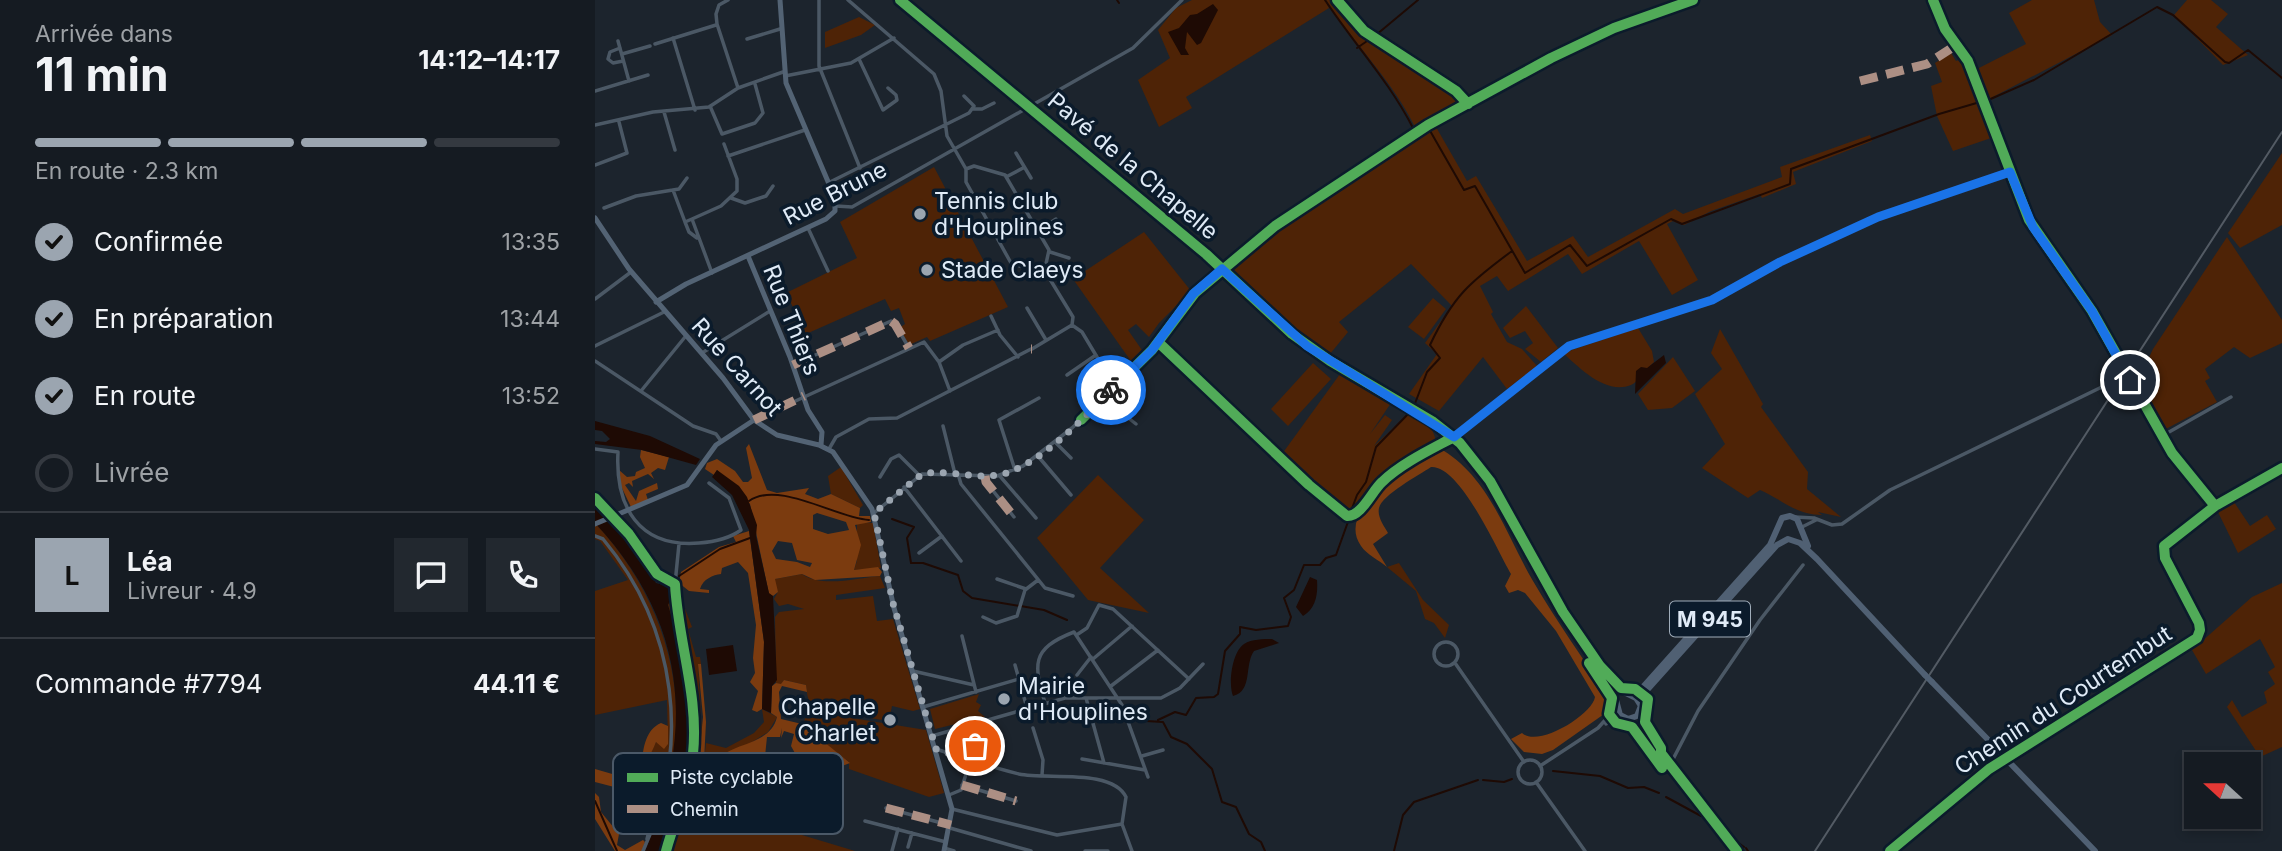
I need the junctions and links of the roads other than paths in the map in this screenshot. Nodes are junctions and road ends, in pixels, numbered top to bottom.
1 (728, 0) edge
2 (780, 0) edge
3 (819, 0) edge
4 (848, 0) edge
5 (900, 0) edge
6 (1182, 0) edge
7 (1337, 0) edge
8 (1693, 0) edge
9 (1933, 0) edge
10 (717, 24) junction
11 (781, 29) junction
12 (673, 38) junction
13 (894, 38) junction
14 (747, 39) dead end
15 (618, 41) dead end
16 (620, 48) junction
17 (622, 54) junction
18 (859, 59) junction
19 (624, 61) junction
20 (821, 71) junction
21 (784, 74) junction
22 (648, 75) dead end
23 (629, 81) junction
24 (755, 84) junction
25 (738, 88) junction
26 (888, 88) dead end
27 (595, 91) edge
28 (964, 96) dead end
29 (994, 103) dead end
30 (1468, 104) junction
31 (710, 106) junction
32 (973, 108) junction
33 (1030, 108) junction
34 (695, 110) junction
35 (664, 113) junction
36 (619, 122) junction
37 (595, 125) edge
38 (944, 126) junction
39 (805, 130) junction
40 (724, 144) dead end
41 (953, 149) junction
42 (675, 150) dead end
43 (1016, 153) dead end
44 (729, 156) junction
45 (595, 165) edge
46 (1023, 167) junction
47 (860, 168) junction
48 (966, 169) junction
49 (2010, 172) junction
50 (1006, 177) junction
51 (688, 178) dead end
52 (1031, 178) dead end
53 (828, 183) junction
54 (773, 186) dead end
55 (673, 190) junction
56 (731, 198) junction
57 (837, 206) junction
58 (604, 208) dead end
59 (595, 218) edge
60 (692, 219) junction
61 (1056, 219) dead end
62 (685, 222) junction
63 (808, 228) junction
64 (1038, 231) junction
65 (700, 242) junction
66 (1050, 253) junction
67 (748, 256) junction
68 (1069, 257) dead end
69 (1222, 269) junction
70 (828, 271) dead end
71 (632, 272) junction
72 (712, 272) junction
73 (1044, 274) junction
74 (595, 299) edge
75 (660, 307) junction
76 (1027, 308) dead end
77 (770, 311) junction
78 (991, 316) dead end
79 (1072, 325) junction
80 (998, 330) junction
81 (685, 337) junction
82 (1046, 340) junction
83 (595, 346) edge
84 (909, 348) junction
85 (700, 354) junction
86 (1096, 355) junction
87 (1018, 357) junction
88 (595, 360) edge
89 (939, 362) junction
90 (793, 365) junction
91 (2121, 366) junction
92 (1067, 374) dead end
93 (1115, 387) junction
94 (641, 391) junction
95 (950, 391) junction
96 (804, 396) junction
97 (2231, 397) dead end
98 (1039, 398) dead end
99 (1103, 398) junction
100 (754, 420) junction
101 (1136, 424) dead end
102 (943, 426) dead end
103 (2162, 436) junction
104 (1454, 437) junction
105 (721, 441) junction
106 (1055, 442) junction
107 (821, 445) junction
108 (595, 449) edge
109 (832, 451) junction
110 (1037, 455) junction
111 (1071, 458) dead end
112 (2282, 468) edge
113 (1015, 470) junction
114 (956, 474) junction
115 (919, 475) junction
116 (985, 475) junction
117 (999, 475) junction
118 (880, 477) dead end
119 (709, 483) dead end
120 (904, 487) junction
121 (1071, 495) dead end
122 (2215, 506) junction
123 (624, 512) junction
124 (874, 513) junction
125 (1793, 516) junction
126 (1014, 517) dead end
127 (1036, 518) dead end
128 (1822, 521) junction
129 (595, 524) edge
130 (1800, 529) junction
131 (1777, 530) junction
132 (595, 536) edge
133 (942, 536) junction
134 (1789, 539) junction
135 (679, 544) junction
136 (919, 553) dead end
137 (1817, 559) junction
138 (961, 561) dead end
139 (1803, 565) dead end
140 (997, 579) dead end
141 (1038, 580) junction
142 (675, 584) dead end
143 (1026, 589) junction
144 (1073, 596) dead end
145 (982, 617) dead end
146 (1132, 625) junction
147 (1077, 635) junction
148 (962, 636) dead end
149 (1158, 650) junction
150 (1092, 658) junction
151 (1455, 663) junction
152 (1203, 664) dead end
153 (1015, 665) dead end
154 (913, 671) junction
155 (1606, 674) junction
156 (1077, 675) dead end
157 (1019, 679) junction
158 (1189, 679) junction
159 (974, 685) junction
160 (1111, 686) junction
161 (976, 692) junction
162 (1629, 695) junction
163 (1086, 697) junction
164 (1118, 698) junction
165 (1045, 703) junction
166 (1617, 705) junction
167 (923, 707) junction
168 (1027, 708) junction
169 (1640, 709) junction
170 (1627, 719) junction
171 (988, 720) junction
172 (978, 723) junction
173 (1033, 728) dead end
174 (1598, 728) junction
175 (932, 736) junction
176 (1002, 742) dead end
177 (936, 749) junction
178 (1163, 750) dead end
179 (667, 753) edge
180 (1661, 753) junction
181 (1142, 756) junction
182 (1082, 759) dead end
183 (970, 760) junction
184 (1524, 762) junction
185 (1104, 763) junction
186 (1670, 765) junction
187 (1540, 766) junction
188 (1146, 771) junction
189 (1042, 775) junction
190 (1148, 777) dead end
191 (1536, 782) junction
192 (962, 785) junction
193 (949, 796) junction
194 (1016, 801) dead end
195 (886, 808) dead end
196 (952, 809) junction
197 (865, 821) dead end
198 (1122, 824) junction
199 (950, 827) junction
200 (898, 829) junction
201 (912, 833) junction
202 (649, 834) edge
203 (908, 847) dead end
204 (945, 847) edge
205 (1108, 850) edge
206 (643, 851) edge
207 (892, 851) edge
208 (954, 851) edge
209 (1031, 851) edge
210 (1085, 851) edge
211 (1132, 851) edge
212 (1585, 851) edge
213 (1737, 851) edge
214 (1890, 851) edge
215 (2095, 851) edge

1 - 10 street
2 - 11 main road
3 - 20 street
4 - 13 street
5 - 33 main road, Pavé de la Chapelle
6 - 33 street, Rue Brune
7 - 30 street
8 - 30 street
9 - 49 street
10 - 12 street
10 - 25 street
11 - 14 street
11 - 21 main road
12 - 17 street
12 - 34 street
13 - 18 street
13 - 38 street
15 - 16 street
16 - 17 street
16 - 19 street
17 - 19 street
18 - 20 street
18 - 26 street
19 - 23 street
20 - 21 street
20 - 47 street
21 - 24 street
21 - 39 main road
22 - 23 street
23 - 27 street
24 - 25 street
24 - 31 street
25 - 31 street
28 - 32 street
29 - 32 street
30 - 69 street
31 - 34 street
32 - 38 street
33 - 41 street, Rue Brune
33 - 69 main road, Pavé de la Chapelle
34 - 35 street
35 - 36 street
35 - 42 street
36 - 37 street
36 - 45 street
38 - 41 street
38 - 47 street
39 - 44 street
39 - 53 main road
40 - 44 street
41 - 48 street
41 - 57 street, Rue Brune
43 - 46 street
44 - 56 street
46 - 50 street
46 - 52 street
47 - 53 street
48 - 50 street
48 - 73 street
49 - 91 street
49 - 104 street
50 - 64 street
51 - 55 street
53 - 57 main road
54 - 56 street
55 - 58 street
55 - 62 street
56 - 60 street
57 - 63 main road, Rue Brune
59 - 71 main road, Rue Carnot
60 - 62 street
60 - 65 street
61 - 64 street
62 - 65 street
63 - 67 main road, Rue Brune
63 - 70 street
64 - 66 street
65 - 72 street
66 - 68 street
66 - 73 street
67 - 72 main road, Rue Brune
67 - 77 main road, Rue Thiers
69 - 93 street
69 - 104 main road, Pavé de la Chapelle
71 - 74 street
71 - 75 main road, Rue Carnot
72 - 75 main road, Rue Brune
73 - 79 street
75 - 81 main road, Rue Carnot
75 - 83 street
76 - 82 street
77 - 85 street
77 - 90 main road, Rue Thiers
78 - 80 street
79 - 82 street
79 - 86 street
80 - 87 street
80 - 89 street
81 - 85 main road, Rue Carnot
81 - 94 street
82 - 87 street
84 - 89 street
84 - 90 street
84 - 96 street
85 - 100 main road, Rue Carnot
86 - 92 street
86 - 93 street
87 - 95 street
88 - 94 street
89 - 95 street
90 - 96 main road, Rue Thiers
91 - 103 street
91 - 128 street
93 - 99 street
94 - 105 street
95 - 109 street
96 - 100 street
96 - 107 main road, Rue Thiers
97 - 103 street
98 - 113 street
99 - 101 street
99 - 106 street
100 - 105 main road
100 - 107 main road, Rue Carnot
102 - 114 street
103 - 122 street
104 - 155 main road, Pavé de la Chapelle
105 - 123 main road
106 - 110 street
106 - 111 street
107 - 109 main road, Rue Carnot
108 - 123 street
109 - 124 main road
110 - 113 street
110 - 121 street
112 - 122 street
113 - 117 street
114 - 115 street
114 - 116 street
114 - 141 street
115 - 118 street
115 - 120 street
116 - 117 street
116 - 126 street
117 - 127 street
119 - 135 street
120 - 124 street
120 - 133 street
122 - 214 street, Chemin du Courtembut
123 - 129 main road
123 - 135 street
124 - 154 main road
125 - 128 street
125 - 130 main road
125 - 131 main road
128 - 130 street
130 - 134 main road
130 - 137 main road
131 - 134 main road
131 - 162 main road, M 945
132 - 179 street
133 - 136 street
133 - 138 street
134 - 137 main road
134 - 169 main road, M 945
135 - 142 street
137 - 215 main road, bridge
139 - 186 street
140 - 143 street
141 - 143 street
141 - 144 street
143 - 145 street
146 - 147 street
146 - 149 street
146 - 150 street
147 - 150 street
147 - 165 street
148 - 159 street
149 - 158 street
149 - 160 street
150 - 156 street
150 - 160 street
151 - 151 street
151 - 184 street
152 - 158 street
153 - 157 street
154 - 159 street
154 - 167 main road
155 - 162 main road, Pavé de la Chapelle
155 - 166 main road, Pavé de la Chapelle
157 - 161 street
157 - 168 street
158 - 164 street
159 - 161 street
160 - 164 street
161 - 167 street
162 - 166 main road
162 - 169 main road, Pavé de la Chapelle
163 - 164 street
163 - 165 street
163 - 185 street
164 - 181 street
165 - 168 street
166 - 170 main road, Pavé de la Chapelle
166 - 174 street
167 - 175 main road
168 - 171 street
169 - 170 main road
169 - 180 street, Pavé de la Chapelle
170 - 174 street
170 - 180 street
171 - 172 street
171 - 176 street
172 - 175 street
172 - 183 street
173 - 189 street
174 - 187 street
175 - 177 main road
177 - 183 street
177 - 193 main road
178 - 181 street
180 - 186 street, Pavé de la Chapelle
181 - 188 street
182 - 185 street
183 - 189 street
183 - 192 street
184 - 187 street
184 - 191 street
185 - 188 street
186 - 213 street, Pavé de la Chapelle
187 - 191 street
188 - 190 street
189 - 198 street
191 - 212 street
192 - 193 street
192 - 194 street
193 - 196 main road
195 - 199 street
196 - 198 street
196 - 199 main road
197 - 200 street
198 - 211 street
199 - 204 main road
199 - 209 street
200 - 201 street
200 - 207 street
201 - 203 street
201 - 204 street
202 - 206 street
204 - 208 street
205 - 210 street

